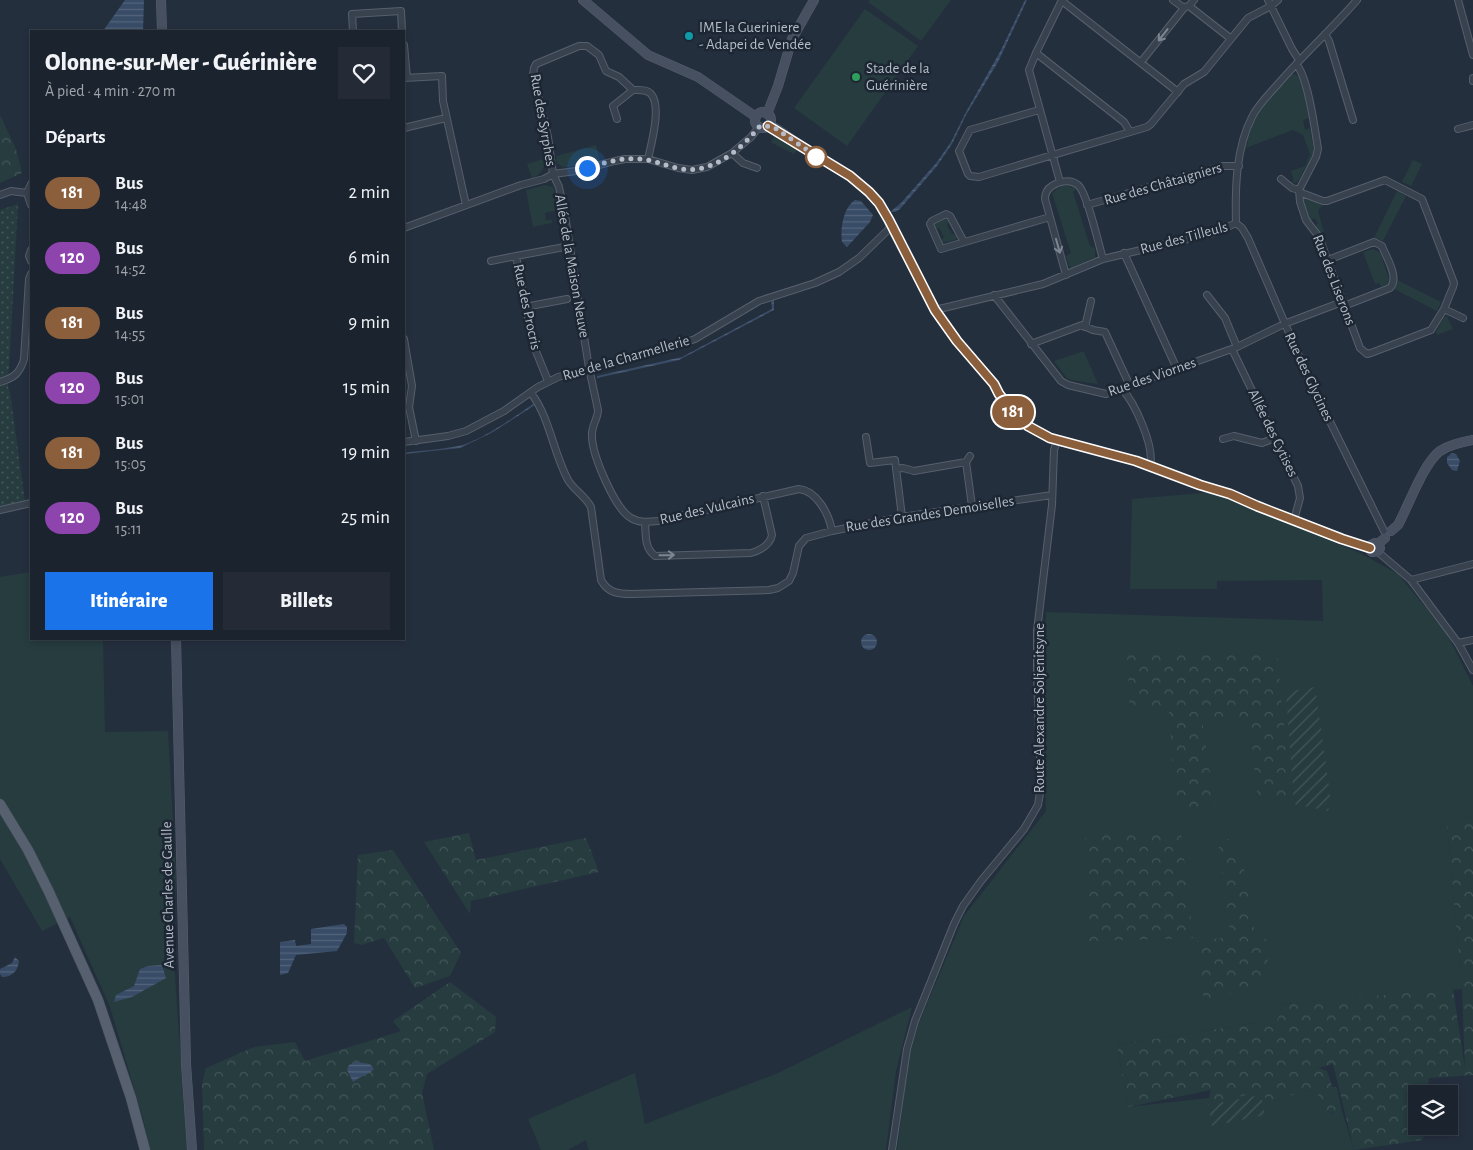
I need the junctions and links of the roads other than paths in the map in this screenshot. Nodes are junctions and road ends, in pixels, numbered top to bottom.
1 (161, 0) edge
2 (582, 0) edge
3 (814, 0) edge
4 (1173, 0) edge
5 (1194, 0) edge
6 (1278, 0) edge
7 (1357, 0) edge
8 (1458, 0) edge
9 (1062, 1) edge
10 (1270, 3) edge
11 (1187, 7) junction
12 (162, 30) edge
13 (353, 30) edge
14 (402, 30) edge
15 (1325, 34) junction
16 (1230, 38) junction
17 (1036, 53) junction
18 (1473, 55) edge
19 (1141, 62) junction
20 (1298, 62) junction
21 (405, 78) edge
22 (633, 90) junction
23 (1178, 92) junction
24 (1039, 110) junction
25 (767, 114) junction
26 (756, 116) junction
27 (446, 118) junction
28 (617, 119) dead end
29 (1353, 120) dead end
30 (1473, 125) edge
31 (764, 126) junction
32 (405, 128) edge
33 (1458, 129) dead end
34 (1130, 132) junction
35 (732, 153) junction
36 (1052, 155) junction
37 (648, 160) junction
38 (1239, 166) junction
39 (757, 168) dead end
40 (552, 174) junction
41 (1281, 179) dead end
42 (1060, 182) junction
43 (30, 186) edge
44 (1299, 191) junction
45 (27, 193) junction
46 (0, 195) edge
47 (30, 202) edge
48 (466, 205) junction
49 (1087, 205) junction
50 (1050, 217) junction
51 (1236, 223) junction
52 (892, 226) junction
53 (405, 228) edge
54 (964, 242) junction
55 (570, 246) junction
56 (1124, 253) junction
57 (516, 256) junction
58 (1104, 259) junction
59 (1328, 260) junction
60 (491, 261) dead end
61 (1066, 275) junction
62 (30, 276) edge
63 (994, 295) junction
64 (1207, 295) dead end
65 (567, 299) dead end
66 (1091, 301) dead end
67 (1343, 304) junction
68 (526, 307) junction
69 (1444, 308) junction
70 (935, 310) junction
71 (1463, 318) dead end
72 (1284, 324) junction
73 (1086, 327) junction
74 (1031, 344) junction
75 (405, 345) edge
76 (1234, 348) junction
77 (589, 368) junction
78 (1177, 369) junction
79 (548, 381) junction
80 (0, 382) edge
81 (1130, 386) junction
82 (1122, 389) junction
83 (531, 393) junction
84 (866, 437) dead end
85 (1276, 438) junction
86 (1223, 439) dead end
87 (1473, 440) edge
88 (416, 441) junction
89 (1057, 441) junction
90 (405, 442) edge
91 (1150, 466) junction
92 (896, 470) junction
93 (1052, 495) junction
94 (764, 496) junction
95 (30, 503) edge
96 (972, 506) junction
97 (0, 510) edge
98 (902, 516) junction
99 (1294, 520) junction
100 (645, 522) junction
101 (832, 531) junction
102 (1381, 540) junction
103 (1473, 564) edge
104 (1411, 580) junction
105 (176, 640) edge
106 (1473, 640) edge
107 (1458, 643) junction
108 (1473, 670) edge
109 (0, 804) edge
110 (145, 1150) edge
111 (192, 1150) edge
112 (892, 1150) edge

1 - 12 street
2 - 26 street
3 - 25 street
4 - 11 street
5 - 11 street
6 - 10 street
7 - 15 street, Rue des Tilleuls
8 - 18 street
9 - 17 street
9 - 19 street
10 - 16 street
10 - 20 street
11 - 16 street
11 -> 19 street
13 - 14 street
15 - 20 street, Rue des Tilleuls
15 - 29 street
16 - 23 street
17 - 24 street
17 - 34 street
19 - 23 street
20 - 38 street, Rue des Tilleuls
20 - 44 street
21 - 27 street
22 - 28 street
22 - 37 street, Rue des Syrphes
22 - 40 street, Rue des Syrphes
23 - 34 street
24 - 36 street
24 - 36 street
25 - 26 street
25 - 31 street
26 - 31 street
27 - 32 street
27 - 48 street
30 - 33 street
31 - 35 street
31 - 52 street
34 - 36 street
35 - 37 street
35 - 39 street
36 - 42 street
37 - 40 street
38 - 49 street, Rue des Châtaigniers
38 - 51 street, Rue des Tilleuls
40 - 48 street, Allée de la Maison Neuve
40 - 55 street, Allée de la Maison Neuve
41 - 44 street
42 - 49 street
42 - 50 street
43 - 45 street
44 - 59 street, Rue des Liserons
44 - 69 street
45 - 46 street
45 - 47 street
48 - 53 street, Allée de la Maison Neuve
49 - 58 street
50 - 54 street
50 -> 61 street
51 - 56 street, Rue des Tilleuls
51 - 72 street, Rue des Glycines
52 - 70 street
52 - 77 street, Rue de la Charmellerie
54 - 54 street
55 - 57 street, Rue des Procris
55 - 77 street, Allée de la Maison Neuve
56 - 58 street, Rue des Tilleuls
56 - 78 street
57 - 60 street
57 - 68 street, Rue des Procris
58 - 61 street, Rue des Tilleuls
59 - 67 street, Rue des Liserons
59 - 67 street, Rue des Viornes
61 - 63 street, Rue des Tilleuls
62 - 80 street
63 - 70 street, Rue des Tilleuls
63 - 74 street, Rue des Viornes
64 - 76 street, Allée des Cytises
65 - 68 street
66 - 73 street
67 - 69 street, Rue des Liserons
67 - 72 street, Rue des Viornes
68 - 79 street, Rue des Procris
69 - 71 street
70 - 89 street
72 - 76 street, Rue des Viornes
72 - 102 street, Rue des Glycines
73 - 74 street
73 - 81 street
74 - 82 street, Rue des Viornes
75 - 88 street
76 - 78 street, Rue des Viornes
76 - 85 street, Allée des Cytises
77 - 79 street, Rue de la Charmellerie
77 - 100 street, Rue des Vulcains
78 - 81 street, Rue des Viornes
79 - 83 street, Rue de la Charmellerie
81 - 82 street, Rue des Viornes
82 - 91 street
83 - 88 street, Rue de la Charmellerie
83 - 101 street, Rue des Grandes Demoiselles
84 - 92 street
85 - 86 street
85 - 99 street, Allée des Cytises
87 - 102 street
88 - 90 street, Rue de la Charmellerie
89 - 91 street
89 - 93 street, Route Alexandre Soljenitsyne
91 - 99 street
92 - 96 street
92 - 98 street
93 - 96 street, Rue des Grandes Demoiselles
93 - 112 street, Route Alexandre Soljenitsyne
94 - 100 street, Rue des Vulcains
100 -> 94 street
94 - 101 street, Rue des Vulcains
95 - 97 street
96 - 98 street, Rue des Grandes Demoiselles
98 - 101 street, Rue des Grandes Demoiselles
99 - 102 street
102 - 104 street
103 - 104 street
104 - 107 street
105 - 111 street, Avenue Charles de Gaulle
106 - 107 street
107 - 108 street
109 - 110 main road

